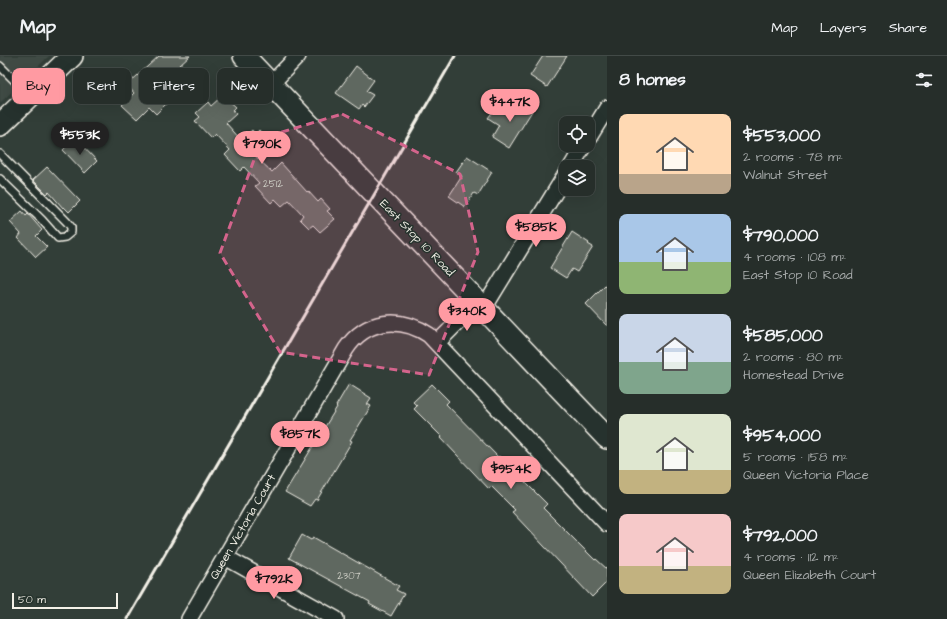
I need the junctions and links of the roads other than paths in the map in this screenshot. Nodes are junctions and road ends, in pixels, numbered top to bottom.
1 (72, 56) edge
2 (244, 56) edge
3 (298, 56) edge
4 (0, 66) edge
5 (59, 68) edge
6 (255, 68) edge
7 (12, 78) edge
8 (273, 81) edge
9 (273, 87) edge
10 (22, 104) edge
11 (607, 108) edge
12 (0, 125) edge
13 (595, 128) edge
14 (0, 154) edge
15 (0, 179) edge
16 (559, 185) edge
17 (481, 305) junction
18 (437, 344) junction
19 (607, 438) edge
20 (607, 524) edge
21 (225, 557) junction
22 (189, 619) edge
23 (336, 619) edge

1 - 5 street
2 - 6 street, East Stop 10 Road
3 - 8 street
4 - 7 lane
9 - 17 street, East Stop 10 Road
10 - 12 street
11 - 13 street
14 - 15 lane
16 - 17 street
17 - 18 street
17 - 19 street, East Stop 10 Road
18 - 20 street, Queen Victoria Court
18 - 21 street, Queen Victoria Court
21 - 22 street, Queen Victoria Court
21 - 23 street

